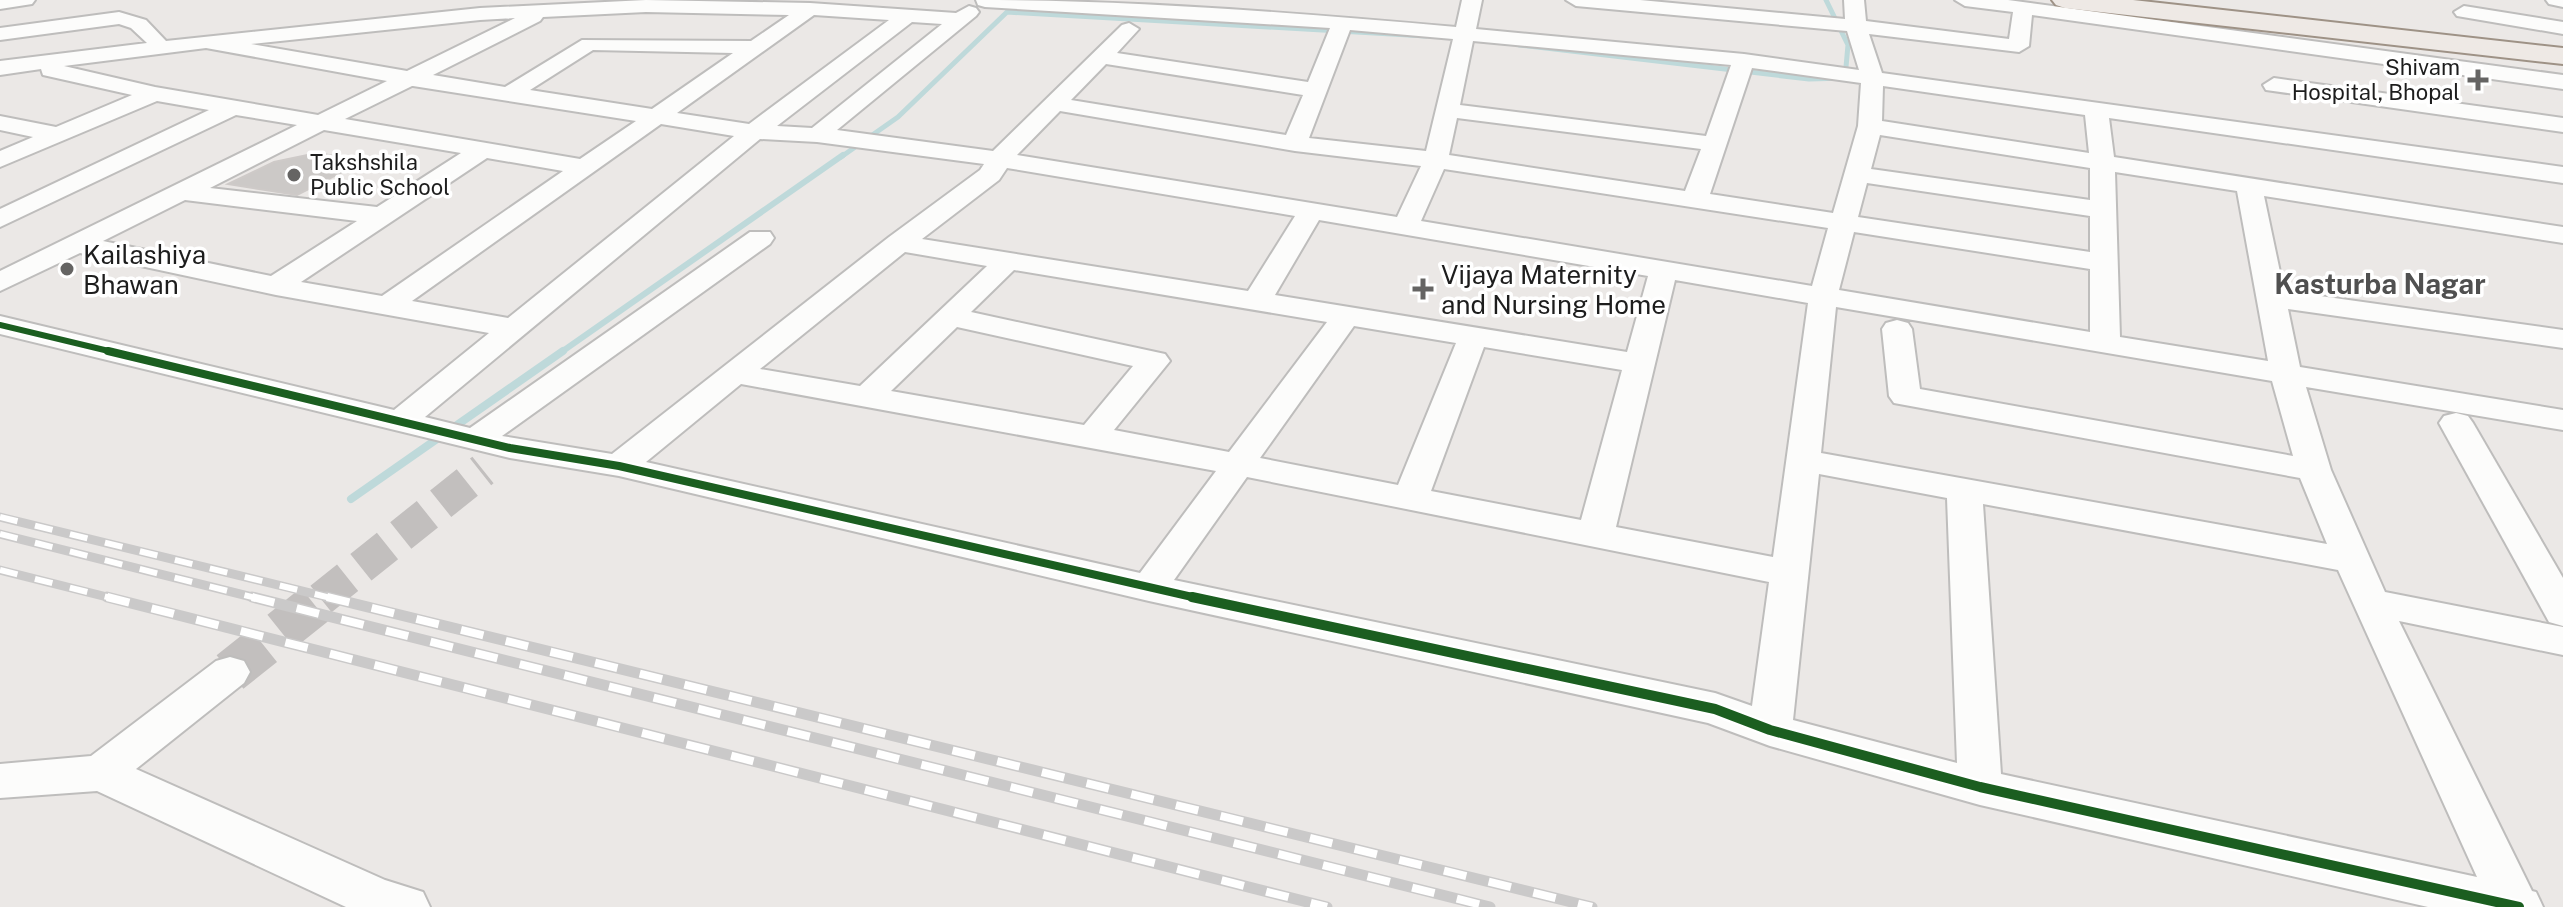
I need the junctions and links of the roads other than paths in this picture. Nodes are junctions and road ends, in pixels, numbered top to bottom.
1 (25, 0) edge
2 (986, 0) edge
3 (1472, 0) edge
4 (1576, 0) edge
5 (1965, 0) edge
6 (2065, 0) edge
7 (2140, 0) edge
8 (2556, 0) edge
9 (2563, 1) edge
10 (395, 2) dead end
11 (0, 3) edge
12 (646, 3) edge
13 (742, 4) edge
14 (1096, 4) edge
15 (2023, 8) junction
16 (810, 9) junction
17 (546, 11) junction
18 (2464, 12) dead end
19 (1855, 13) edge
20 (907, 16) junction
21 (960, 19) junction
22 (1342, 23) junction
23 (2563, 28) edge
24 (1129, 29) dead end
25 (0, 34) edge
26 (1464, 37) junction
27 (156, 42) junction
28 (206, 42) junction
29 (2255, 42) junction
30 (756, 47) junction
31 (2563, 47) edge
32 (2563, 56) edge
33 (1100, 57) junction
34 (1744, 60) junction
35 (27, 65) junction
36 (0, 68) edge
37 (1852, 74) junction
38 (413, 79) junction
39 (2563, 82) edge
40 (2274, 85) junction
41 (1316, 90) junction
42 (510, 93) junction
43 (155, 94) junction
44 (1056, 104) junction
45 (236, 106) junction
46 (2096, 109) junction
47 (1448, 110) junction
48 (657, 116) junction
49 (0, 123) edge
50 (320, 123) junction
51 (2563, 125) edge
52 (1870, 126) junction
53 (754, 132) junction
54 (58, 135) junction
55 (828, 136) junction
56 (2301, 136) junction
57 (1295, 144) junction
58 (1714, 144) junction
59 (482, 150) junction
60 (0, 160) edge
61 (1436, 160) junction
62 (2102, 162) junction
63 (585, 167) junction
64 (994, 167) junction
65 (1855, 174) junction
66 (2563, 175) edge
67 (2249, 185) junction
68 (182, 192) junction
69 (1695, 200) junction
70 (2103, 210) junction
71 (383, 216) junction
72 (0, 219) edge
73 (1305, 221) junction
74 (1843, 225) junction
75 (1405, 228) junction
76 (2561, 237) edge
77 (760, 238) dead end
78 (1433, 241) junction
79 (899, 243) junction
80 (77, 244) junction
81 (1008, 261) junction
82 (2105, 263) junction
83 (1660, 280) junction
84 (0, 282) edge
85 (276, 286) junction
86 (2271, 298) junction
87 (1257, 301) junction
88 (388, 305) junction
89 (1822, 306) junction
90 (1346, 316) junction
91 (951, 317) junction
92 (0, 325) edge
93 (511, 328) junction
94 (1897, 329) junction
95 (1473, 337) junction
96 (2563, 339) edge
97 (2105, 344) junction
98 (1637, 363) junction
99 (736, 374) junction
100 (2289, 384) junction
101 (869, 395) junction
102 (2563, 420) edge
103 (2456, 423) junction
104 (1092, 436) junction
105 (456, 440) junction
106 (2563, 441) edge
107 (1805, 461) junction
108 (619, 466) junction
109 (1237, 467) junction
110 (2314, 470) junction
111 (1964, 490) junction
112 (1410, 499) junction
113 (1595, 536) junction
114 (2355, 561) junction
115 (1789, 573) junction
116 (1149, 588) junction
117 (2370, 602) junction
118 (2563, 612) edge
119 (2563, 641) edge
120 (230, 672) tunnel mouth
121 (1770, 730) junction
122 (101, 773) junction
123 (0, 781) edge
124 (1980, 787) junction
125 (382, 904) edge
126 (2517, 906) edge

1 - 11 street
2 - 14 street
2 - 21 street
3 - 26 street
4 - 19 street
5 - 15 street
6 - 32 main road
7 - 31 main road
8 - 9 street
10 - 27 street
12 - 13 street
12 - 17 street
13 - 16 street
14 - 22 street
15 - 19 street
15 - 29 street
16 - 20 street
16 - 30 street
17 - 28 street
17 - 38 street
18 - 23 street
19 - 37 street
20 - 21 street
20 - 53 street
21 - 55 street
22 - 26 street
22 - 41 street
24 - 33 street
25 - 27 street
26 - 34 street
26 - 47 street
27 - 28 street
27 - 35 street
28 - 38 street
29 - 39 street
29 - 40 street
30 - 42 street
30 - 48 street
33 - 41 street
33 - 44 street
34 - 37 street
34 - 58 street
35 - 36 street
35 - 43 street
37 - 46 street
37 - 52 street
38 - 42 street
38 - 50 street
40 - 51 street
40 - 56 street
41 - 57 street
42 - 48 street
43 - 45 street
43 - 54 street
44 - 57 street
44 - 64 street
45 - 50 street
45 - 72 street
46 - 56 street
46 - 62 street
47 - 58 street
47 - 61 street
48 - 53 street
48 - 63 street
49 - 54 street
50 - 59 street
50 - 68 street
52 - 62 street
52 - 65 street
53 - 55 street
53 - 93 street
54 - 60 street
55 - 64 street
56 - 66 street
57 - 61 street
58 - 69 street
59 - 63 street
59 - 71 street
61 - 69 street
61 - 75 street
62 - 67 street
62 - 70 street
63 - 88 street
64 - 73 street
64 - 79 street
65 - 70 street
65 - 74 street
67 - 76 street
67 - 86 street
68 - 71 street
68 - 80 street
69 - 74 street
70 - 82 street
71 - 85 street
73 - 75 street
73 - 78 street
73 - 87 street
74 - 82 street
74 - 89 street
75 - 78 street
77 - 105 street
78 - 83 street
79 - 81 street
79 - 99 street
80 - 84 street
80 - 85 street
81 - 87 street
81 - 91 street
82 - 97 street
83 - 89 street
83 - 98 street
85 - 88 street
86 - 96 street
86 - 100 street
87 - 90 street
88 - 93 street
89 - 94 street
89 - 97 street
89 - 107 street
90 - 95 street
90 - 109 street
91 - 101 street
91 - 104 street
92 - 105 street
93 - 105 street
94 - 100 street
94 - 110 street
95 - 98 street
95 - 112 street
97 - 100 street
98 - 113 street
99 - 101 street
99 - 108 street
100 - 102 street
100 - 103 street
100 - 110 street
101 - 104 street
103 - 106 street
103 - 118 street
104 - 109 street
105 - 108 street
107 - 111 street
107 - 115 street
108 - 116 street
109 - 112 street
109 - 116 street
110 - 114 street
111 - 114 street
111 - 124 street
112 - 113 street
113 - 115 street
114 - 117 street
115 - 121 street
116 - 121 street
117 - 119 street
117 - 126 street
120 - 122 street
121 - 124 street
122 - 123 street
122 - 125 street
124 - 126 street

